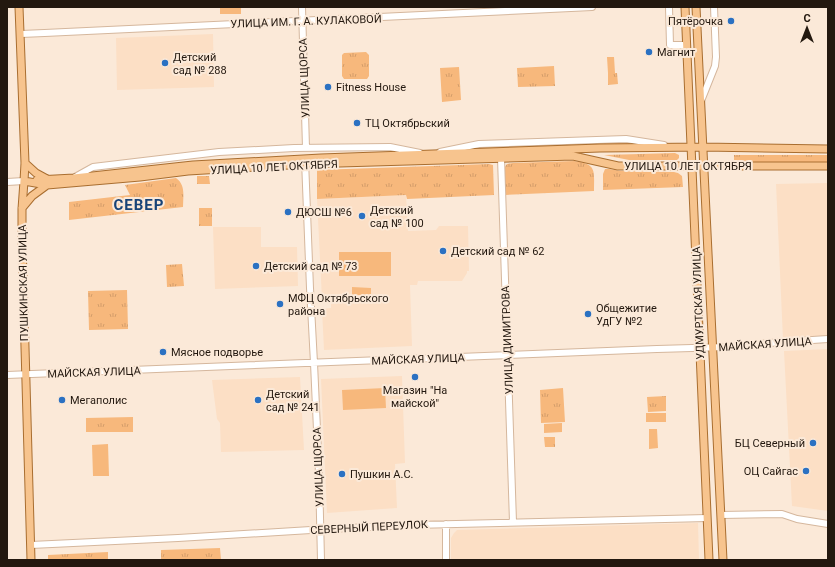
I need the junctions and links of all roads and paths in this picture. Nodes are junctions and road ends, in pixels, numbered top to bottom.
1 (20, 7) edge
2 (302, 7) edge
3 (592, 7) edge
4 (670, 7) edge
5 (685, 7) edge
6 (696, 7) edge
7 (714, 7) edge
8 (302, 22) junction
9 (20, 34) junction
10 (687, 45) junction
11 (700, 102) junction
12 (692, 147) junction
13 (703, 147) junction
14 (306, 148) junction
15 (679, 148) junction
16 (828, 149) edge
17 (427, 154) junction
18 (501, 155) junction
19 (305, 162) junction
20 (25, 163) junction
21 (692, 166) junction
22 (703, 166) junction
23 (828, 166) edge
24 (74, 178) junction
25 (24, 181) junction
26 (7, 182) edge
27 (47, 182) junction
28 (22, 209) junction
29 (828, 339) edge
30 (700, 348) junction
31 (712, 348) junction
32 (507, 355) junction
33 (314, 363) junction
34 (7, 375) edge
35 (26, 375) junction
36 (713, 375) junction
37 (701, 376) junction
38 (721, 515) junction
39 (707, 518) junction
40 (513, 522) junction
41 (446, 524) junction
42 (828, 524) edge
43 (320, 529) junction
44 (31, 544) junction
45 (31, 560) edge
46 (321, 560) edge
47 (446, 560) edge
48 (709, 560) edge
49 (723, 560) edge

1 - 9 main road, ПУШКИНСКАЯ УЛИЦА
2 - 8 street, УЛИЦА ЩОРСА
3 - 8 street, УЛИЦА ИМ. Г. А. КУЛАКОВОЙ
4 - 10 street
5 - 10 main road, УДМУРТСКАЯ УЛИЦА
6 - 11 main road, УДМУРТСКАЯ УЛИЦА
7 - 11 street, УДМУРТСКАЯ УЛИЦА
8 - 9 street, УЛИЦА ИМ. Г. А. КУЛАКОВОЙ
8 - 14 street, УЛИЦА ЩОРСА
9 - 20 main road, ПУШКИНСКАЯ УЛИЦА
10 - 12 main road, УДМУРТСКАЯ УЛИЦА
11 - 13 main road, УДМУРТСКАЯ УЛИЦА
12 - 13 main road, УЛИЦА 10 ЛЕТ ОКТЯБРЯ
12 - 15 main road, УЛИЦА 10 ЛЕТ ОКТЯБРЯ
12 - 21 main road, УДМУРТСКАЯ УЛИЦА
13 - 16 main road, УЛИЦА 10 ЛЕТ ОКТЯБРЯ
13 - 22 main road, УДМУРТСКАЯ УЛИЦА
14 - 17 street, УЛИЦА 10 ЛЕТ ОКТЯБРЯ
14 - 24 street, УЛИЦА 10 ЛЕТ ОКТЯБРЯ
15 - 17 street, УЛИЦА 10 ЛЕТ ОКТЯБРЯ
15 - 18 main road, УЛИЦА 10 ЛЕТ ОКТЯБРЯ
17 - 18 main road, УЛИЦА 10 ЛЕТ ОКТЯБРЯ
17 - 19 main road, УЛИЦА 10 ЛЕТ ОКТЯБРЯ
18 - 19 main road, УЛИЦА 10 ЛЕТ ОКТЯБРЯ
18 - 21 main road, УЛИЦА 10 ЛЕТ ОКТЯБРЯ
18 - 32 street, УЛИЦА ДИМИТРОВА
19 - 24 main road, УЛИЦА 10 ЛЕТ ОКТЯБРЯ
19 - 27 main road, УЛИЦА 10 ЛЕТ ОКТЯБРЯ
19 - 33 street, УЛИЦА ЩОРСА
20 - 25 main road, ПУШКИНСКАЯ УЛИЦА
20 - 27 main road
21 - 22 main road, УЛИЦА 10 ЛЕТ ОКТЯБРЯ
21 - 30 main road, УДМУРТСКАЯ УЛИЦА
22 - 23 main road, УЛИЦА 10 ЛЕТ ОКТЯБРЯ
22 - 31 main road, УДМУРТСКАЯ УЛИЦА
24 - 27 main road, УЛИЦА 10 ЛЕТ ОКТЯБРЯ
25 - 26 street
25 - 27 main road
25 - 28 main road, ПУШКИНСКАЯ УЛИЦА
27 - 28 main road
28 - 35 main road, ПУШКИНСКАЯ УЛИЦА
29 - 31 street, МАЙСКАЯ УЛИЦА
30 - 31 street, МАЙСКАЯ УЛИЦА
30 - 32 street, МАЙСКАЯ УЛИЦА
30 - 37 main road, УДМУРТСКАЯ УЛИЦА
31 - 36 main road, УДМУРТСКАЯ УЛИЦА
32 - 33 street, МАЙСКАЯ УЛИЦА
32 - 40 street, УЛИЦА ДИМИТРОВА
33 - 35 street, МАЙСКАЯ УЛИЦА
33 - 43 street, УЛИЦА ЩОРСА
34 - 35 street, МАЙСКАЯ УЛИЦА
35 - 44 main road, ПУШКИНСКАЯ УЛИЦА
36 - 37 main road
36 - 38 main road, УДМУРТСКАЯ УЛИЦА
37 - 39 main road, УДМУРТСКАЯ УЛИЦА
38 - 42 street
38 - 49 main road, УДМУРТСКАЯ УЛИЦА
39 - 40 street, СЕВЕРНЫЙ ПЕРЕУЛОК
39 - 48 main road, УДМУРТСКАЯ УЛИЦА
40 - 41 street, СЕВЕРНЫЙ ПЕРЕУЛОК
41 - 43 street, СЕВЕРНЫЙ ПЕРЕУЛОК
41 - 47 street
43 - 44 street, СЕВЕРНЫЙ ПЕРЕУЛОК
43 - 46 street, УЛИЦА ЩОРСА
44 - 45 main road, ПУШКИНСКАЯ УЛИЦА

